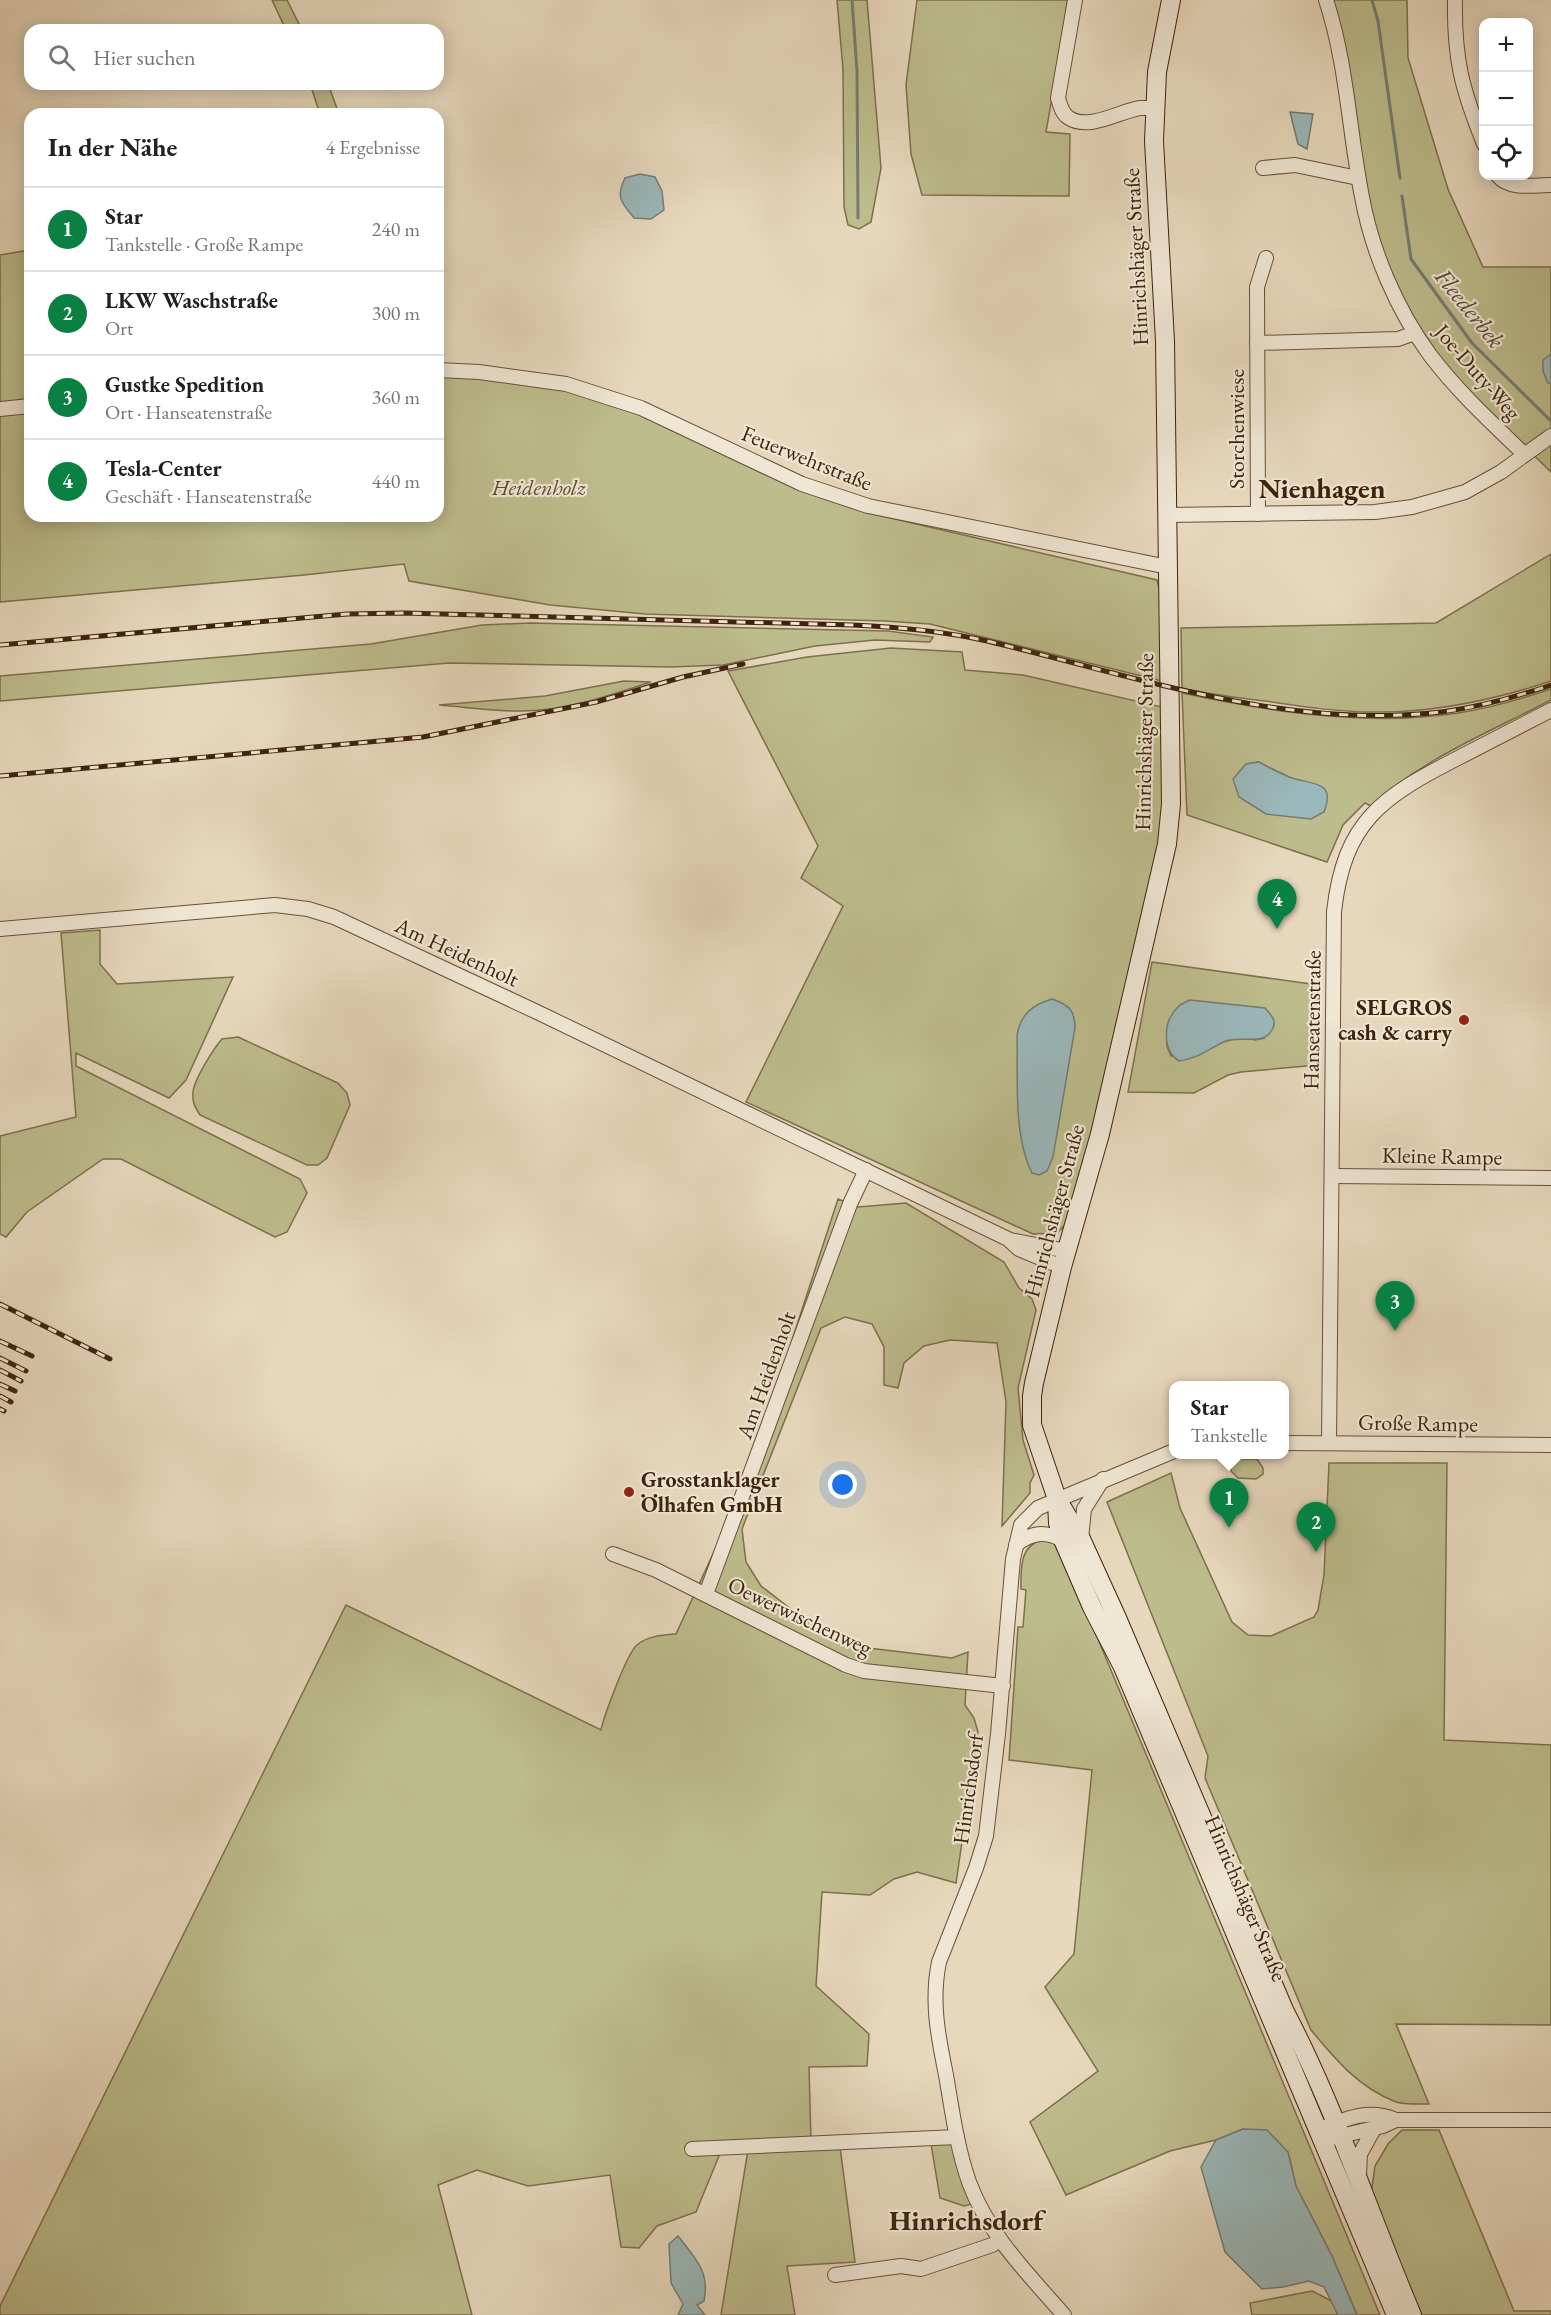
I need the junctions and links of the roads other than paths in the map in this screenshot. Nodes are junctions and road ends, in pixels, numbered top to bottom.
1 (1075, 0) edge
2 (1171, 0) edge
3 (1326, 0) edge
4 (1455, 0) edge
5 (1155, 108) junction
6 (1479, 131) edge
7 (1263, 168) dead end
8 (1358, 178) junction
9 (1503, 180) edge
10 (1551, 185) edge
11 (1266, 258) dead end
12 (1415, 333) junction
13 (1257, 343) junction
14 (444, 370) edge
15 (24, 407) edge
16 (0, 409) edge
17 (1551, 436) edge
18 (1524, 454) junction
19 (1258, 514) junction
20 (1167, 515) junction
21 (1168, 567) junction
22 (1551, 710) edge
23 (0, 929) edge
24 (866, 1170) junction
25 (1332, 1176) junction
26 (1551, 1178) edge
27 (1064, 1259) junction
28 (1289, 1443) edge
29 (1329, 1443) junction
30 (1551, 1445) edge
31 (1169, 1453) edge
32 (1103, 1479) junction
33 (1057, 1499) junction
34 (1072, 1539) junction
35 (1016, 1545) junction
36 (614, 1550) dead end
37 (706, 1594) junction
38 (1003, 1686) junction
39 (1396, 2120) junction
40 (1551, 2120) edge
41 (1375, 2127) junction
42 (1339, 2129) junction
43 (1320, 2135) junction
44 (957, 2137) junction
45 (692, 2149) dead end
46 (1359, 2181) junction
47 (1000, 2240) junction
48 (835, 2275) dead end
49 (1065, 2315) edge
50 (1396, 2315) edge
51 (1412, 2315) edge

1 - 5 street
2 - 5 main road, Hinrichshäger Straße
3 - 8 street, Joe-Duty-Weg
4 - 6 street
5 - 20 main road, Hinrichshäger Straße
7 - 8 street
8 - 12 street, Joe-Duty-Weg
9 - 10 street
11 - 13 street, Storchenwiese
12 - 13 street, Storchenwiese
12 - 18 street, Joe-Duty-Weg
13 - 19 street, Storchenwiese
14 - 21 street, Feuerwehrstraße
15 - 16 street
17 - 18 street
18 - 19 street
19 - 20 street
20 - 21 main road, Hinrichshäger Straße
21 - 27 main road, Hinrichshäger Straße
22 - 25 street, Hanseatenstraße
23 - 24 street, Am Heidenholt
24 - 27 street, Am Heidenholt
24 - 37 street, Am Heidenholt
25 - 26 street, Kleine Rampe
25 - 29 street, Hanseatenstraße
27 - 33 main road, Hinrichshäger Straße
28 - 29 street, Große Rampe
29 - 30 street, Große Rampe
31 - 32 street
32 - 33 street
32 - 34 street, Hinrichshäger Straße
33 - 34 main road, Hinrichshäger Straße
33 - 35 street, Hinrichsdorf
34 - 35 street
34 - 42 main road, Hinrichshäger Straße
34 - 43 main road, Hinrichshäger Straße
35 - 38 street, Hinrichsdorf
36 - 37 street, Oewerwischenweg
37 - 38 street, Oewerwischenweg
38 - 44 street, Hinrichsdorf
39 - 40 street
39 - 41 street
39 - 42 street
41 - 42 street
41 - 46 street
42 - 43 street
42 - 46 main road, Hinrichshäger Straße
43 - 50 main road, Hinrichshäger Straße
44 - 45 street
44 - 47 street, Hinrichsdorf
46 - 51 main road, Hinrichshäger Straße
47 - 48 street
47 - 49 street, Hinrichsdorf

